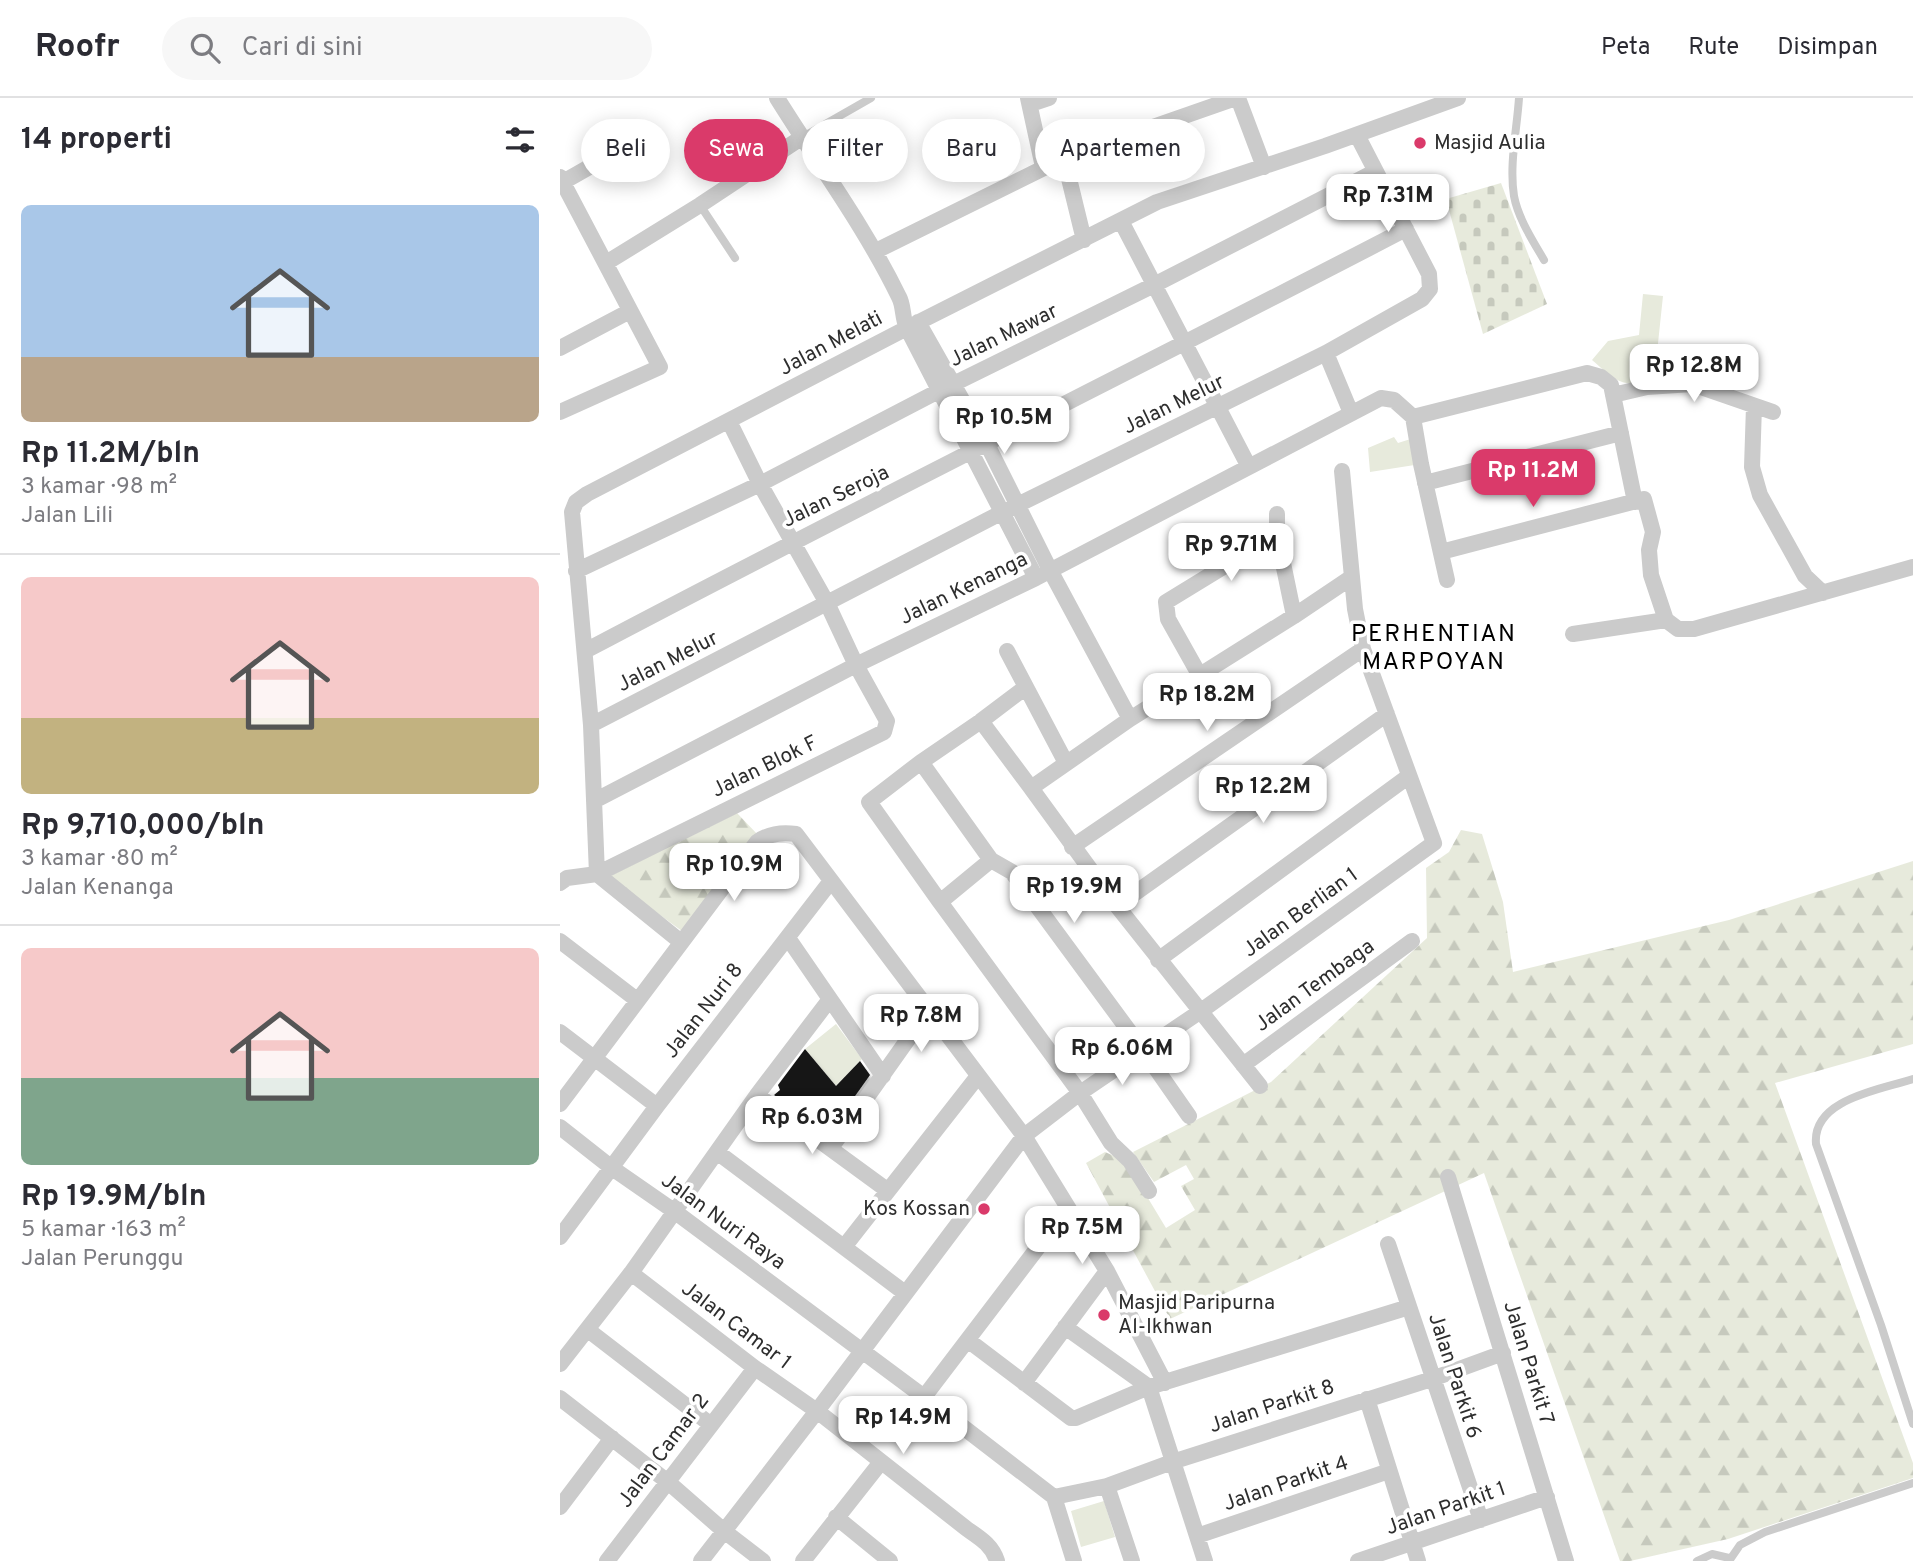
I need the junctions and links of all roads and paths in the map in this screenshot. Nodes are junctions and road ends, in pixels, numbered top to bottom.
1 (872, 98) edge
2 (1049, 98) edge
3 (1237, 98) edge
4 (1458, 98) edge
5 (1519, 98) edge
6 (784, 100) edge
7 (1030, 101) edge
8 (1176, 119) edge
9 (1035, 126) edge
10 (1357, 135) junction
11 (801, 138) junction
12 (1264, 167) junction
13 (581, 170) edge
14 (1035, 171) edge
15 (1374, 172) junction
16 (562, 179) edge
17 (1069, 182) edge
18 (700, 205) junction
19 (566, 207) edge
20 (1121, 221) junction
21 (1406, 229) junction
22 (1084, 240) junction
23 (876, 251) junction
24 (735, 258) dead end
25 (1544, 260) dead end
26 (606, 263) junction
27 (1154, 285) junction
28 (630, 311) junction
29 (915, 324) junction
30 (1185, 344) junction
31 (560, 348) edge
32 (1326, 353) junction
33 (946, 388) junction
34 (1613, 395) junction
35 (1754, 406) junction
36 (1217, 408) junction
37 (560, 412) edge
38 (1773, 412) dead end
39 (1351, 413) junction
40 (1413, 417) junction
41 (729, 421) junction
42 (1621, 433) junction
43 (987, 444) junction
44 (971, 453) junction
45 (1248, 465) junction
46 (1342, 471) dead end
47 (1425, 483) junction
48 (760, 484) junction
49 (1635, 502) junction
50 (1017, 505) junction
51 (1001, 513) junction
52 (1277, 514) dead end
53 (1277, 534) junction
54 (792, 541) junction
55 (1441, 552) junction
56 (1913, 567) edge
57 (576, 571) junction
58 (1043, 574) junction
59 (1352, 577) junction
60 (1447, 580) dead end
61 (1823, 593) junction
62 (827, 603) junction
63 (1294, 617) junction
64 (1667, 620) junction
65 (1573, 634) dead end
66 (1363, 649) junction
67 (585, 651) junction
68 (1007, 651) dead end
69 (856, 665) junction
70 (1200, 676) junction
71 (1026, 687) junction
72 (1387, 715) junction
73 (1130, 719) junction
74 (981, 721) junction
75 (591, 725) junction
76 (921, 762) junction
77 (1066, 764) junction
78 (1409, 776) junction
79 (1031, 788) junction
80 (594, 801) junction
81 (1072, 847) junction
82 (991, 860) junction
83 (597, 874) junction
84 (831, 881) junction
85 (560, 883) edge
86 (940, 902) junction
87 (1117, 906) junction
88 (788, 938) junction
89 (560, 941) edge
90 (1412, 941) dead end
91 (681, 942) junction
92 (1158, 960) junction
93 (831, 999) junction
94 (637, 1000) junction
95 (928, 1011) junction
96 (1201, 1011) junction
97 (560, 1032) edge
98 (1143, 1050) junction
99 (595, 1058) junction
100 (1243, 1065) junction
101 (883, 1076) junction
102 (978, 1076) junction
103 (1913, 1079) edge
104 (1260, 1086) dead end
105 (1080, 1093) junction
106 (757, 1095) junction
107 (560, 1104) edge
108 (657, 1106) junction
109 (1189, 1116) dead end
110 (560, 1127) edge
111 (1024, 1136) junction
112 (831, 1148) junction
113 (717, 1152) junction
114 (612, 1168) junction
115 (1448, 1177) dead end
116 (887, 1190) junction
117 (1149, 1191) dead end
118 (1068, 1208) junction
119 (674, 1211) junction
120 (560, 1237) edge
121 (1388, 1244) dead end
122 (844, 1247) junction
123 (1107, 1271) junction
124 (631, 1273) junction
125 (905, 1293) junction
126 (1409, 1307) junction
127 (1065, 1327) junction
128 (588, 1330) junction
129 (969, 1341) junction
130 (861, 1351) junction
131 (1503, 1353) junction
132 (560, 1364) edge
133 (755, 1368) junction
134 (1432, 1379) junction
135 (1024, 1383) junction
136 (1157, 1385) junction
137 (924, 1397) junction
138 (560, 1398) edge
139 (1367, 1399) junction
140 (817, 1411) junction
141 (710, 1424) junction
142 (1913, 1424) edge
143 (612, 1438) junction
144 (881, 1462) junction
145 (1172, 1462) junction
146 (1389, 1471) junction
147 (668, 1482) junction
148 (1913, 1483) edge
149 (1107, 1486) junction
150 (563, 1497) edge
151 (1054, 1497) junction
152 (1547, 1497) junction
153 (836, 1517) junction
154 (1480, 1520) junction
155 (724, 1531) junction
156 (1197, 1536) junction
157 (1413, 1543) junction
158 (1729, 1560) edge
159 (607, 1561) edge
160 (701, 1561) edge
161 (763, 1561) edge
162 (803, 1561) edge
163 (890, 1561) edge
164 (997, 1561) edge
165 (1074, 1561) edge
166 (1132, 1561) edge
167 (1205, 1561) edge
168 (1358, 1561) edge
169 (1418, 1561) edge
170 (1566, 1561) edge
171 (1697, 1561) edge

1 - 11 lane
2 - 7 street
3 - 8 street
3 - 12 street
4 - 10 street, Jalan Melati
5 - 25 lane
6 - 11 street
7 - 9 street
10 - 12 street, Jalan Melati
10 - 15 street, Jalan Melur
11 - 18 street
11 - 23 street
12 - 20 street, Jalan Melati
13 - 16 street
14 - 23 street
15 - 21 street, Jalan Melur
15 - 27 street, Jalan Mawar
16 - 19 street
17 - 22 street
18 - 24 lane
18 - 26 street
19 - 26 street
20 - 22 street, Jalan Melati
20 - 27 street
21 - 30 street, Jalan Seroja
21 - 32 street, Jalan Melur
22 - 29 street, Jalan Melati
23 - 29 street
26 - 28 street
27 - 30 street
27 - 33 street, Jalan Mawar
28 - 31 street
28 - 37 street
29 - 33 street
29 - 41 street, Jalan Melati
30 - 36 street
30 - 43 street, Jalan Seroja
32 - 36 street, Jalan Melur
32 - 39 street
33 - 43 street
33 - 44 street
33 - 48 street, Jalan Mawar
34 - 35 street
34 - 40 street
34 - 42 street
35 - 38 street
35 - 61 street
36 - 45 street
36 - 50 street, Jalan Melur
39 - 40 street, Jalan Kenanga
39 - 45 street, Jalan Kenanga
40 - 47 street
41 - 48 street, Jalan Blok F
41 - 57 street, Jalan Melati
42 - 47 street
42 - 49 street
43 - 44 street, Jalan Seroja
43 - 50 street
44 - 51 street
44 - 54 street, Jalan Seroja
45 - 58 street, Jalan Kenanga
46 - 59 street, Jalan Berlian 1
47 - 55 street
48 - 54 street, Jalan Blok F
48 - 57 street, Jalan Mawar
49 - 55 street
49 - 64 street
50 - 51 street, Jalan Melur
50 - 58 street
51 - 58 street
51 - 62 street, Jalan Melur
52 - 53 street
53 - 63 street
53 - 70 street
54 - 62 street, Jalan Blok F
54 - 67 street, Jalan Seroja
55 - 60 street
56 - 61 street
57 - 67 street, Jalan Melati
58 - 69 street, Jalan Kenanga
58 - 73 street
59 - 63 street
59 - 66 street, Jalan Berlian 1
61 - 64 street
62 - 69 street, Jalan Blok F
62 - 75 street, Jalan Melur
63 - 70 street
64 - 65 street
66 - 72 street, Jalan Berlian 1
66 - 81 street
67 - 75 street, Jalan Melati
68 - 71 street
69 - 80 street, Jalan Kenanga
69 - 83 street, Jalan Blok F
70 - 73 street
71 - 74 street
71 - 77 street
72 - 78 street, Jalan Berlian 1
72 - 87 street
73 - 77 street
74 - 76 street
74 - 79 street
75 - 80 street, Jalan Melati
76 - 82 street
76 - 86 street
77 - 79 street
78 - 92 street
78 - 96 street, Jalan Berlian 1
79 - 81 street
80 - 83 street, Jalan Melati
81 - 87 street
82 - 86 street
82 - 98 street
83 - 85 street, Jalan Blok F
83 - 91 street
84 - 88 street, Jalan Nuri 8
84 - 91 street
84 - 95 street
86 - 105 street
87 - 92 street
88 - 93 street
88 - 108 street, Jalan Nuri 8
89 - 94 street
90 - 100 street, Jalan Tembaga
91 - 94 street
92 - 96 street
93 - 101 street
93 - 106 street
94 - 99 street
95 - 101 street
95 - 102 street
96 - 98 street, Jalan Berlian 1
96 - 100 street
97 - 99 street
98 - 105 street, Jalan Berlian 1
98 - 109 street
99 - 107 street
99 - 108 street
100 - 104 street
101 - 112 street
102 - 111 street
102 - 116 street
103 - 142 lane
105 - 111 street, Jalan Berlian 1
105 - 117 street
106 - 112 street
106 - 113 street
108 - 114 street, Jalan Nuri 8
110 - 114 street, Jalan Nuri Raya
111 - 118 street
111 - 125 street, Jalan Berlian 1
112 - 116 street
113 - 119 street
113 - 122 street
114 - 119 street, Jalan Nuri Raya
114 - 120 street, Jalan Nuri 8
115 - 131 street, Jalan Parkit 7
116 - 122 street
118 - 123 street
118 - 129 street
119 - 124 street
119 - 130 street, Jalan Nuri Raya
121 - 126 street, Jalan Parkit 6
122 - 125 street
123 - 127 street
123 - 136 street
124 - 128 street
124 - 133 street, Jalan Camar 1
125 - 130 street, Jalan Berlian 1
126 - 134 street, Jalan Parkit 6
126 - 136 street
127 - 135 street
127 - 136 street
128 - 132 street
128 - 141 street
129 - 135 street
129 - 137 street
130 - 137 street, Jalan Nuri Raya
130 - 140 street, Jalan Berlian 1
131 - 134 street, Jalan Parkit 8
131 - 152 street, Jalan Parkit 7
133 - 140 street, Jalan Camar 1
133 - 141 street, Jalan Camar 2
134 - 139 street, Jalan Parkit 8
134 - 154 street, Jalan Parkit 6
135 - 136 street
136 - 145 street
137 - 151 street, Jalan Nuri Raya
138 - 143 street
139 - 145 street, Jalan Parkit 8
139 - 146 street
140 - 144 street, Jalan Camar 1
140 - 155 street, Jalan Berlian 1
141 - 147 street, Jalan Camar 2
143 - 147 street
143 - 150 street
144 - 153 street
144 - 164 street, Jalan Camar 1
145 - 149 street, Jalan Parkit 8
145 - 156 street
146 - 156 street, Jalan Parkit 4
146 - 157 street
147 - 155 street
147 - 159 street, Jalan Camar 2
148 - 158 lane
149 - 151 street, Jalan Parkit 8
149 - 166 street
151 - 165 street
152 - 154 street, Jalan Parkit 1
152 - 170 street, Jalan Parkit 7
153 - 162 street
153 - 163 street
154 - 157 street, Jalan Parkit 1
155 - 160 street, Jalan Berlian 1
155 - 161 street
156 - 167 street
157 - 168 street, Jalan Parkit 1
157 - 169 street
158 - 171 lane

